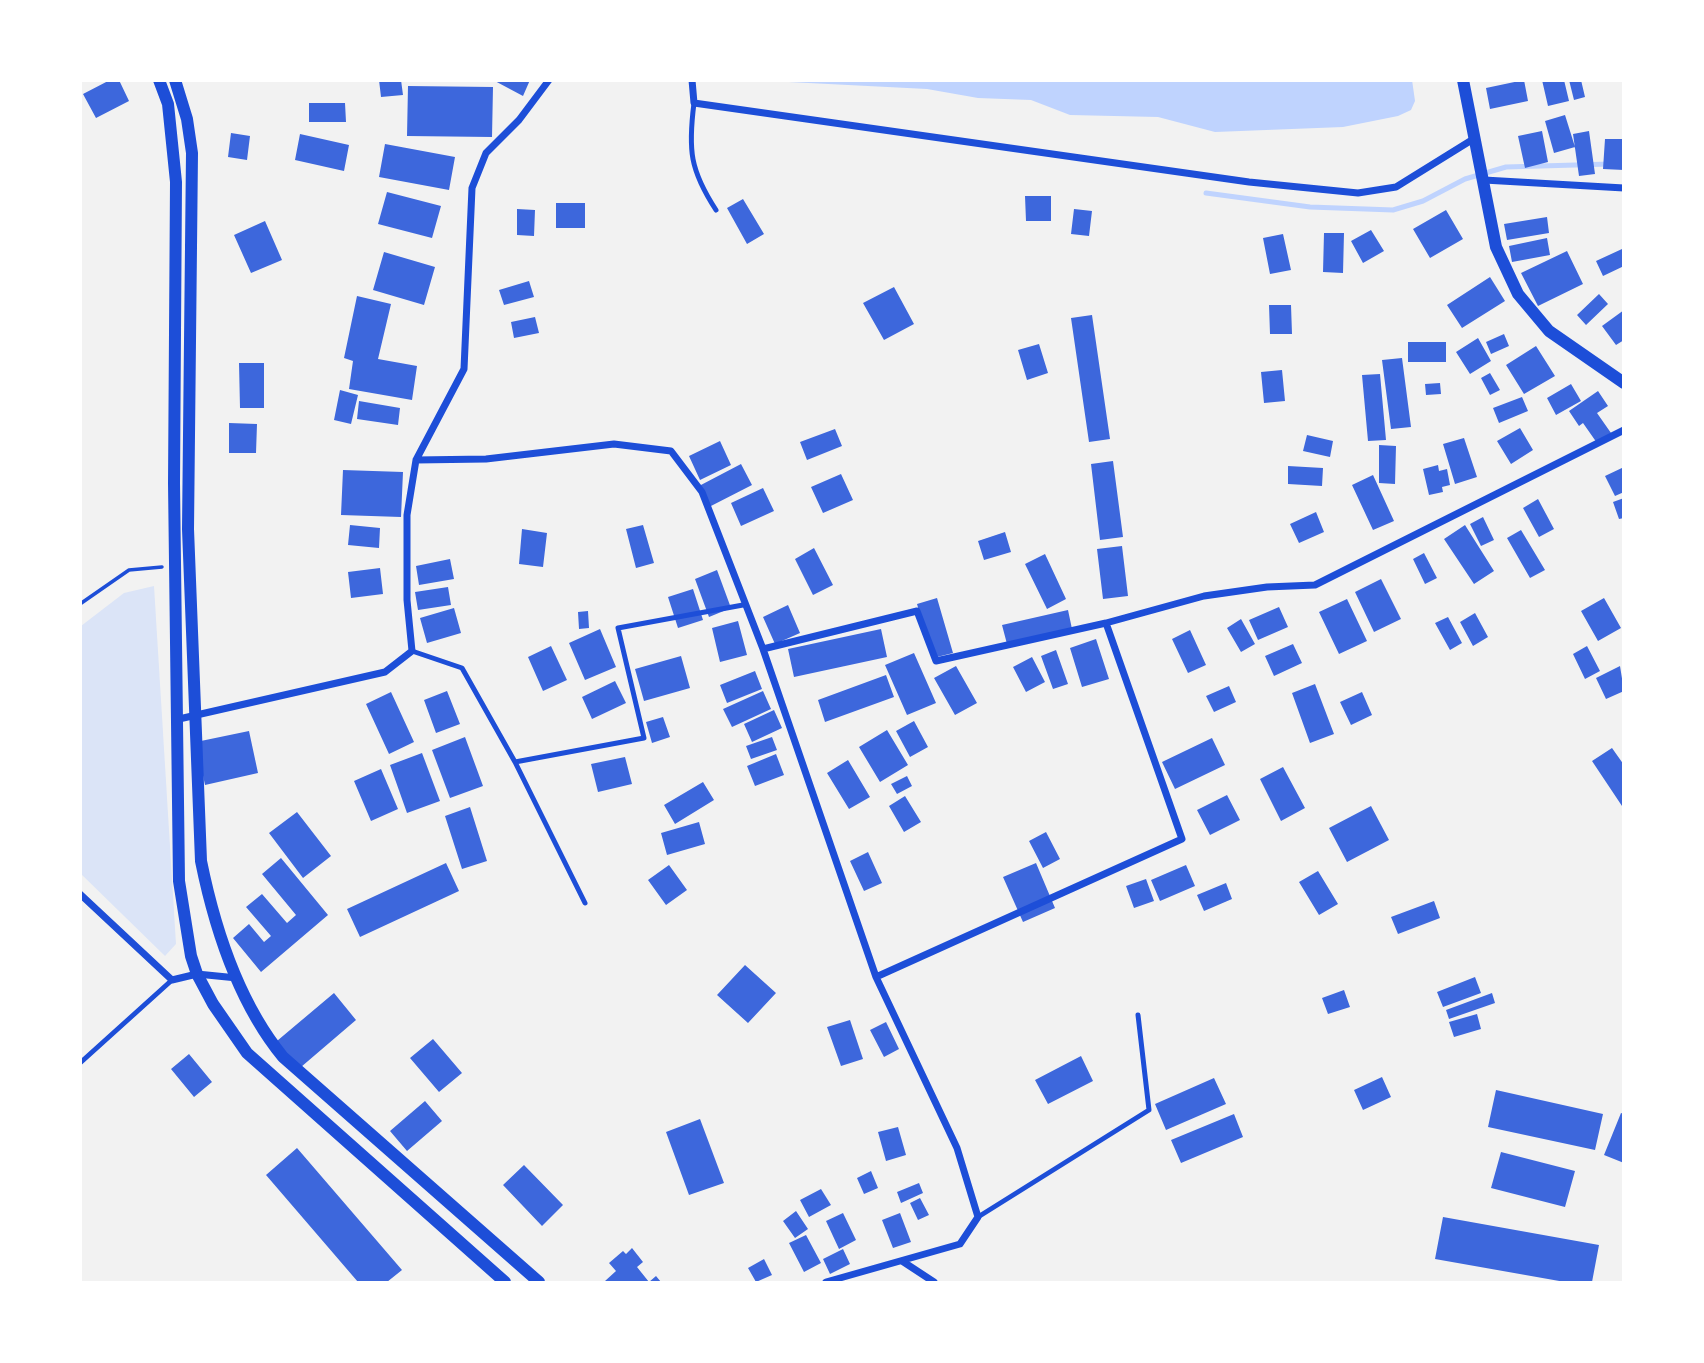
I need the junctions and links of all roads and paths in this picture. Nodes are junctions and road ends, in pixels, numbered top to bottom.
1 (159, 80) edge
2 (175, 80) edge
3 (549, 80) edge
4 (692, 80) edge
5 (1463, 80) edge
6 (694, 103) junction
7 (1475, 138) junction
8 (1484, 180) junction
9 (1623, 188) edge
10 (716, 210) dead end
11 (1623, 383) edge
12 (1623, 430) edge
13 (416, 460) junction
14 (176, 565) junction
15 (80, 604) edge
16 (743, 605) junction
17 (1106, 623) junction
18 (763, 649) junction
19 (412, 651) junction
20 (193, 717) junction
21 (178, 719) junction
22 (514, 762) junction
23 (80, 894) edge
24 (584, 903) dead end
25 (197, 974) junction
26 (876, 977) junction
27 (237, 978) junction
28 (172, 980) junction
29 (1138, 1015) dead end
30 (80, 1063) edge
31 (978, 1217) junction
32 (902, 1261) junction
33 (505, 1283) edge
34 (539, 1283) edge
35 (826, 1283) edge
36 (934, 1283) edge

1 - 14 street
2 - 20 street
3 - 13 street
4 - 6 street
5 - 7 street
6 - 7 street
6 - 10 lane
7 - 8 street
8 - 9 street
8 - 11 street
12 - 17 street
13 - 16 street
13 - 19 street
14 - 15 path
14 - 21 street
16 - 18 street
16 - 22 lane
17 - 18 street
17 - 26 street
18 - 26 street
19 - 20 street
19 - 22 lane
20 - 21 street
20 - 27 street
21 - 25 street
22 - 24 lane
23 - 28 street
25 - 27 street
25 - 28 street
25 - 33 street
26 - 31 street
27 - 34 street
28 - 30 lane
29 - 31 lane
31 - 32 street
32 - 35 street
32 - 36 street

